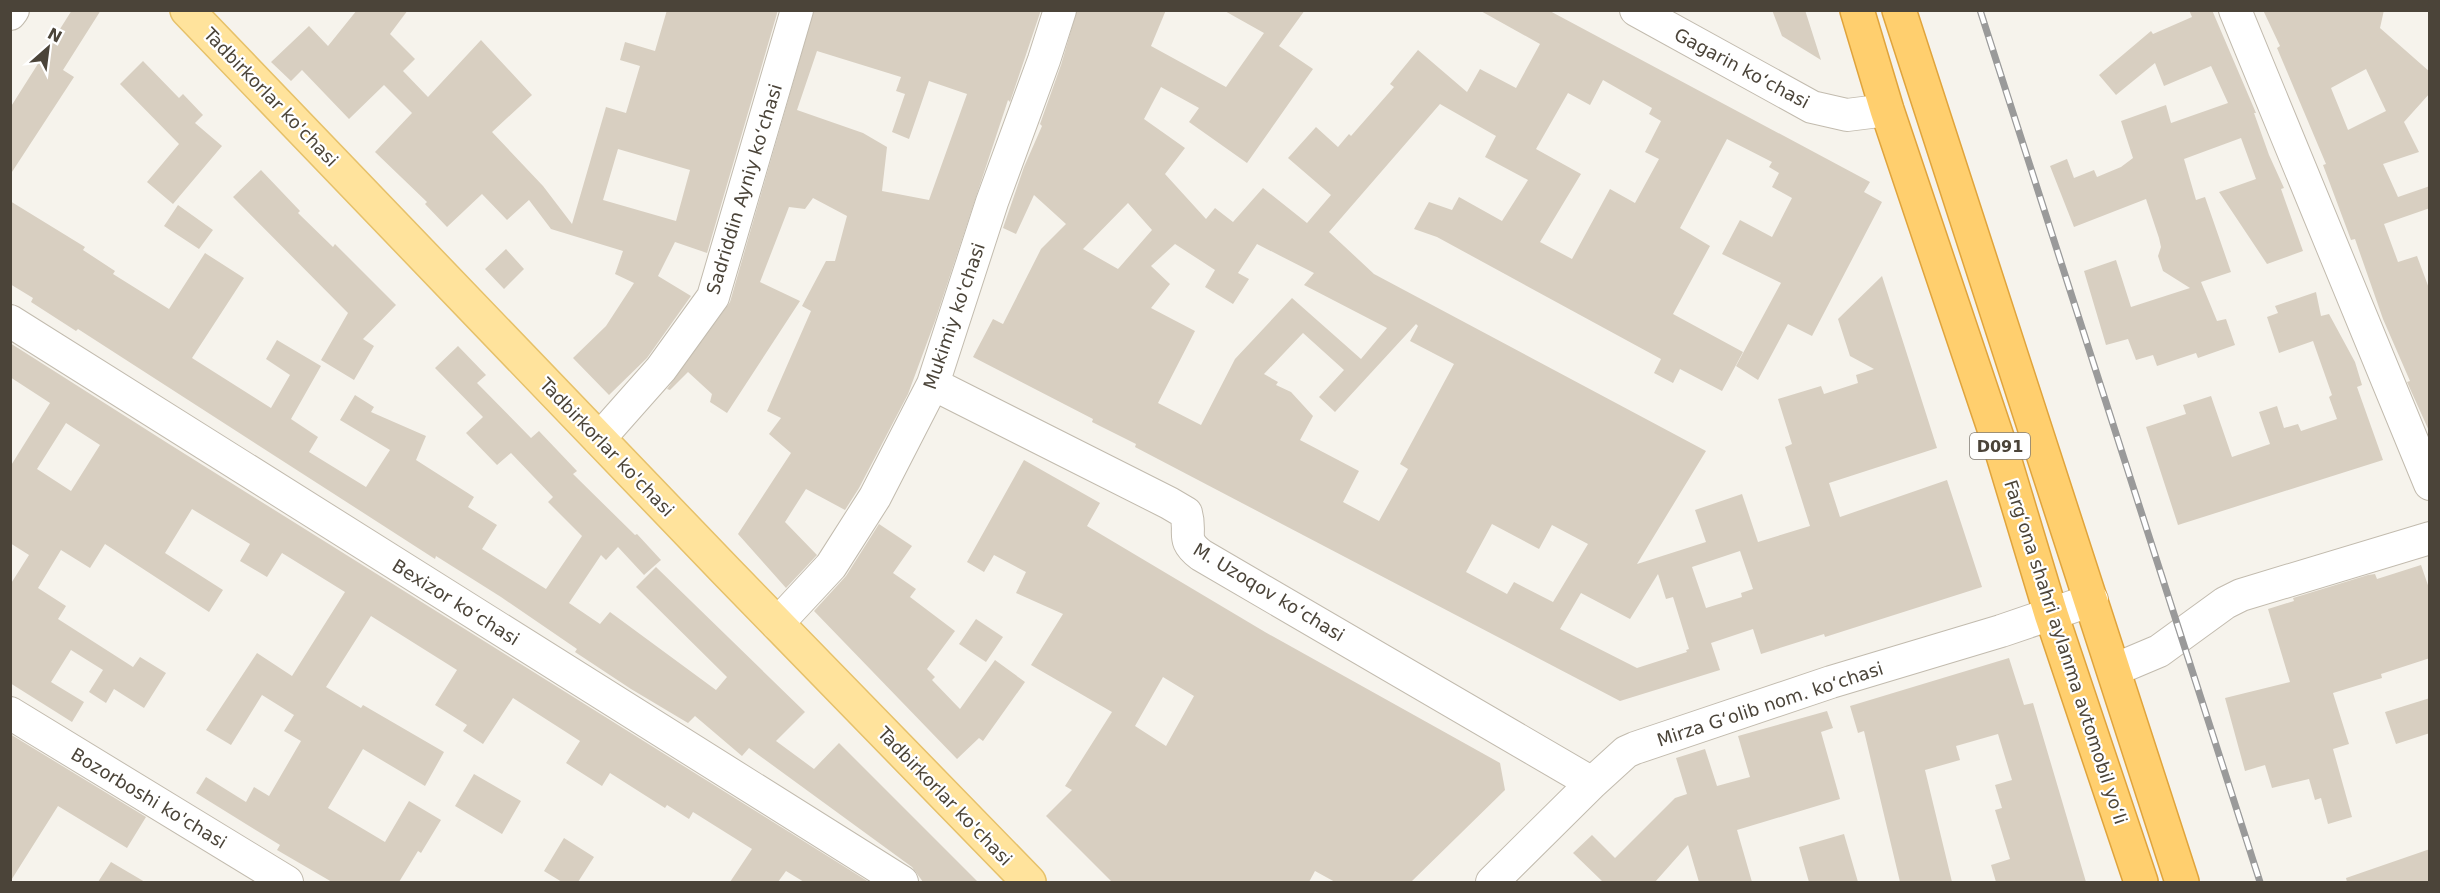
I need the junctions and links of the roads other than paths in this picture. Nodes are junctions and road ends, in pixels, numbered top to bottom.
1 (13, 10) edge
2 (187, 10) edge
3 (797, 10) edge
4 (1060, 10) edge
5 (1636, 10) edge
6 (1857, 10) edge
7 (1899, 10) edge
8 (2235, 10) edge
9 (10, 14) edge
10 (1887, 110) junction
11 (10, 321) edge
12 (933, 384) junction
13 (599, 438) junction
14 (2430, 484) edge
15 (2430, 537) edge
16 (2092, 600) junction
17 (2051, 614) junction
18 (777, 624) junction
19 (2114, 670) junction
20 (10, 713) edge
21 (1592, 783) junction
22 (288, 882) edge
23 (902, 882) edge
24 (1029, 882) edge
25 (1492, 882) edge
26 (2141, 882) edge
27 (2182, 882) edge

1 - 9 street
2 - 13 main road, Tadbirkorlar ko'chasi
3 - 13 street, Sadriddin Ayniy koʻchasi
4 - 12 street, Mukimiy ko'chasi
5 - 10 street, Gagarin koʻchasi
6 - 10 highway, Fargʻona shahri aylanma avtomobil yoʻli / D091
7 - 16 highway, D091
8 - 14 street
10 - 17 highway, Fargʻona shahri aylanma avtomobil yoʻli / D091
11 - 23 street, Bexizor koʻchasi
12 - 18 street, Mukimiy ko'chasi
12 - 21 street, M. Uzoqov koʻchasi
13 - 18 main road, Tadbirkorlar ko'chasi
15 - 19 street
16 - 17 street, Mirza G‘olib nom. ko‘chasi
16 - 19 highway, D091
17 - 21 street, Mirza G‘olib nom. ko‘chasi
17 - 26 highway, Fargʻona shahri aylanma avtomobil yoʻli / D091
18 - 24 main road, Tadbirkorlar ko'chasi
19 - 27 highway, D091
20 - 22 street, Bozorboshi ko'chasi
21 - 25 street, Mirza G‘olib nom. ko‘chasi

